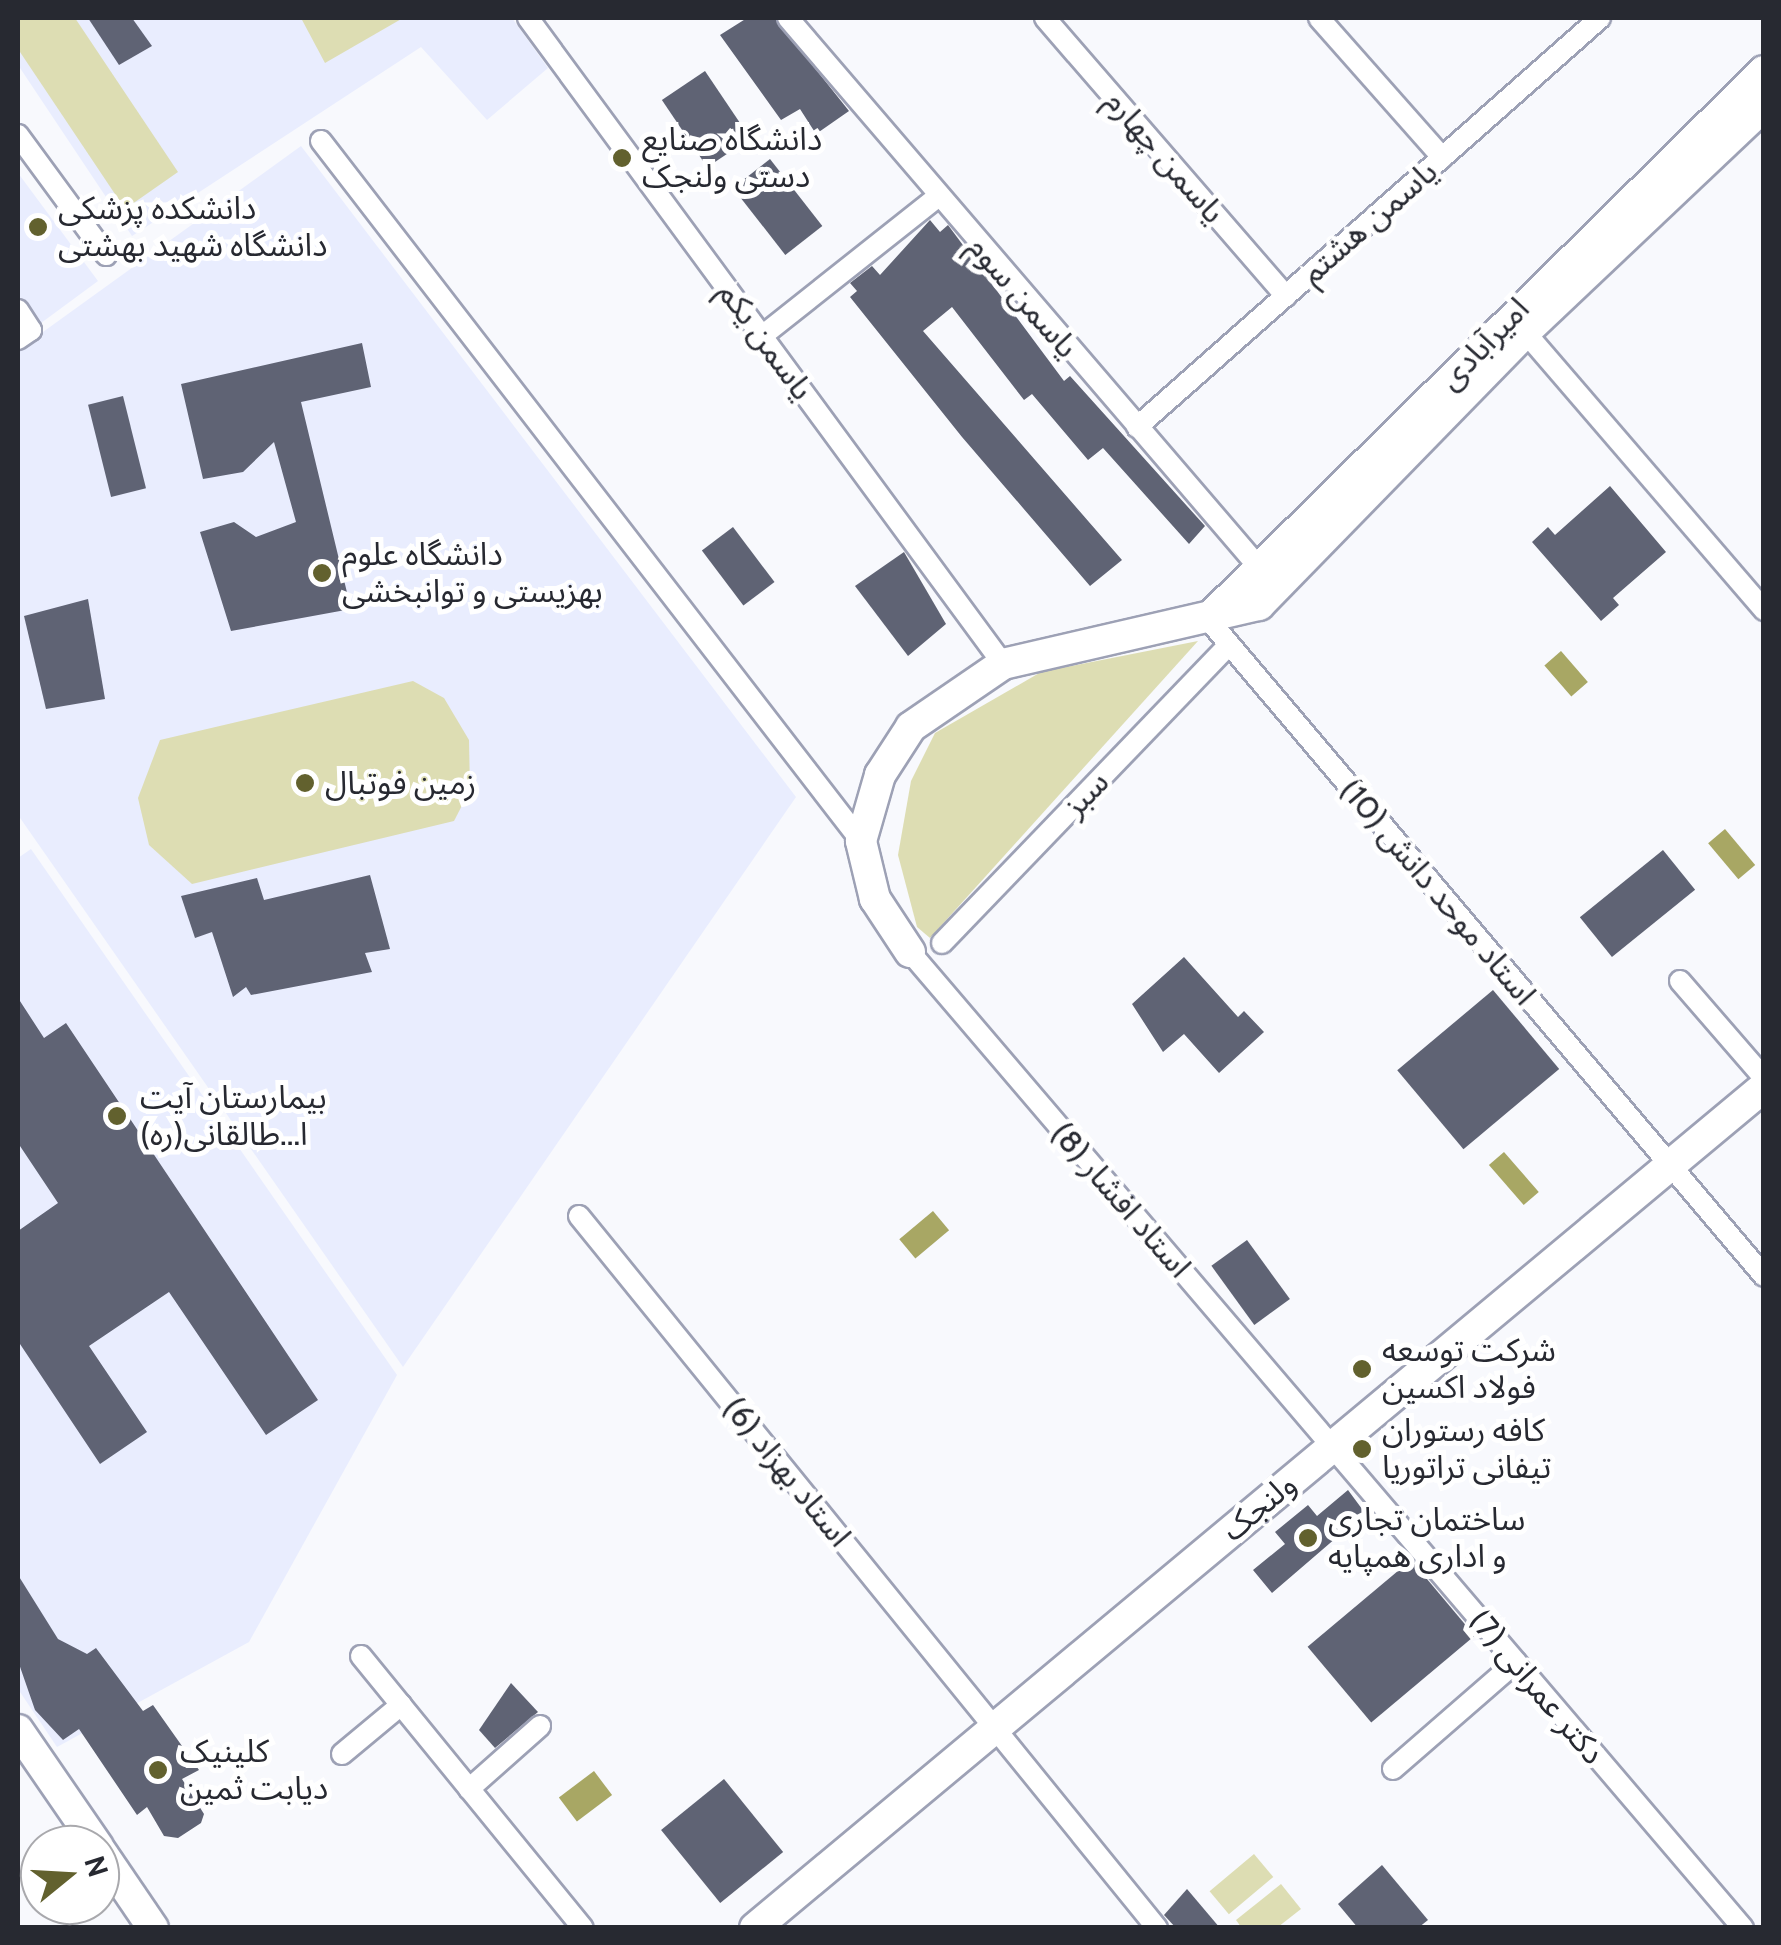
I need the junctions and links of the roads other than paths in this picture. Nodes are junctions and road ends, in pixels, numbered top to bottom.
1 (528, 18) edge
2 (788, 18) edge
3 (1045, 18) edge
4 (1319, 18) edge
5 (1600, 18) edge
6 (1764, 71) edge
7 (1764, 106) edge
8 (18, 135) edge
9 (321, 141) dead end
10 (1442, 157) junction
11 (936, 198) junction
12 (106, 255) dead end
13 (1286, 296) junction
14 (18, 310) edge
15 (1518, 324) junction
16 (762, 336) junction
17 (18, 339) edge
18 (1137, 427) junction
19 (1271, 581) junction
20 (1764, 610) edge
21 (1207, 618) junction
22 (1229, 645) junction
23 (1004, 664) junction
24 (861, 842) junction
25 (942, 943) dead end
26 (910, 952) joint
27 (1680, 981) dead end
28 (1764, 1078) edge
29 (1764, 1087) edge
30 (1670, 1165) junction
31 (579, 1216) dead end
32 (1764, 1276) edge
33 (1332, 1446) junction
34 (361, 1656) dead end
35 (1516, 1662) junction
36 (401, 1705) junction
37 (540, 1726) dead end
38 (994, 1728) junction
39 (18, 1730) edge
40 (342, 1754) dead end
41 (1394, 1769) dead end
42 (470, 1788) junction
43 (82, 1825) edge
44 (120, 1879) edge
45 (154, 1928) edge
46 (583, 1928) edge
47 (755, 1928) edge
48 (1157, 1928) edge
49 (1742, 1928) edge

1 - 16 street, یاسمن یکم
2 - 11 street, یاسمن سوم
3 - 13 street, یاسمن چهارم
4 - 10 street
5 - 10 street, یاسمن هشتم
6 - 15 street, امیرآبادی
7 - 15 street, امیرآبادی
8 - 12 street
9 - 24 street
10 - 13 street, یاسمن هشتم
11 - 16 street
11 - 18 street, یاسمن سوم
13 - 18 street, یاسمن هشتم
14 - 17 street
15 - 19 street, امیرآبادی
15 - 20 street
16 - 23 street, یاسمن یکم
18 - 19 street, یاسمن سوم
19 - 21 street, امیرآبادی
21 - 22 street, استاد موحد دانش (10)
21 - 23 street, امیرآبادی
22 - 25 street, سبز
22 - 30 street, استاد موحد دانش (10)
23 - 24 street, امیرآبادی
24 - 26 street
26 - 33 street, استاد افشار (8)
27 - 28 street
29 - 30 street, ولنجک
30 - 32 street, استاد موحد دانش (10)
30 - 33 street, ولنجک
31 - 38 street, استاد بهزاد (6)
33 - 35 street, دکتر عمرانی (7)
33 - 38 street, ولنجک
34 - 36 street
35 - 41 street
35 - 49 street, دکتر عمرانی (7)
36 - 40 street
36 - 42 street
37 - 42 street
38 - 47 street, ولنجک
38 - 48 street, استاد بهزاد (6)
39 - 43 street
42 - 46 street
44 - 45 street

